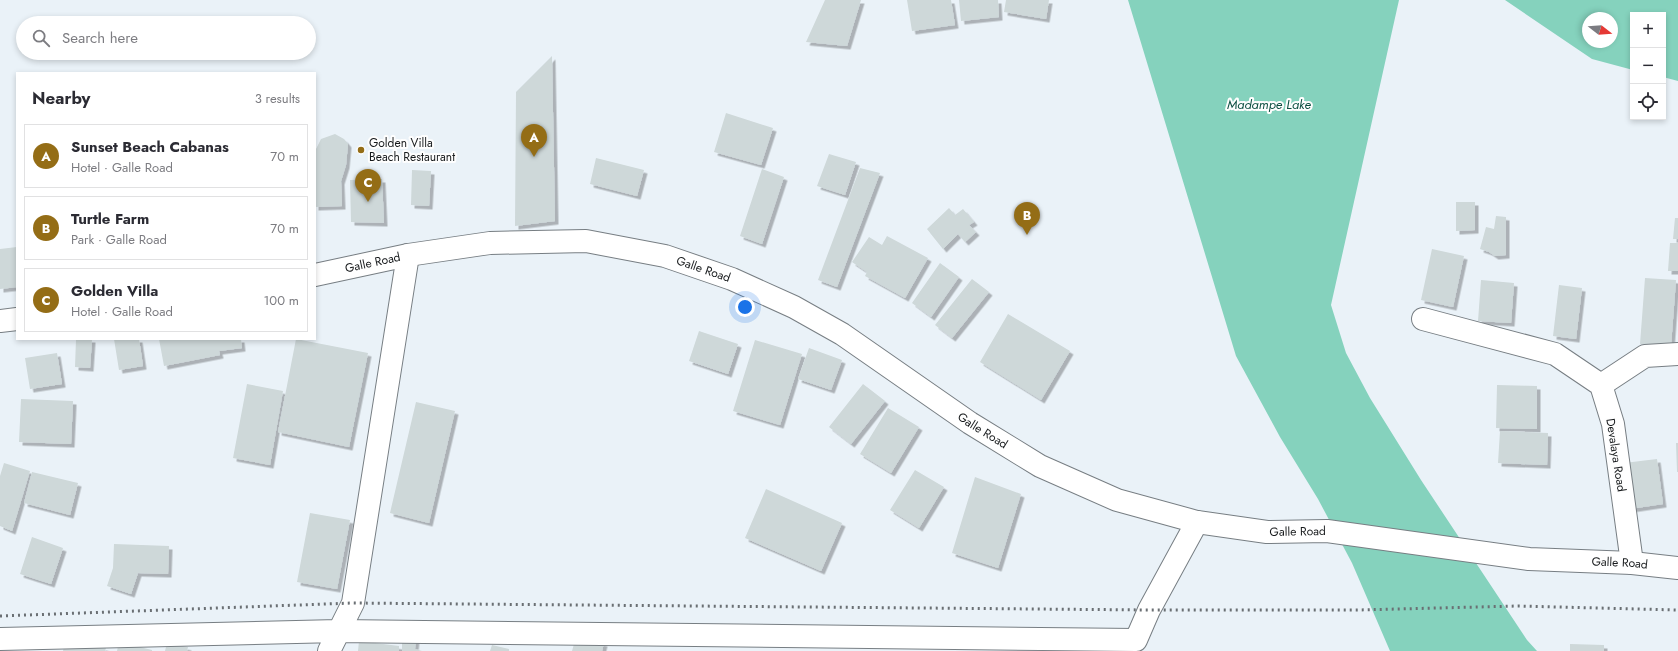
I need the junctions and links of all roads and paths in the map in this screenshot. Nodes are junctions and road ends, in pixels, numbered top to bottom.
1 (408, 255) junction
2 (316, 275) edge
3 (16, 319) edge
4 (1424, 319) dead end
5 (0, 321) edge
6 (1678, 354) edge
7 (1601, 385) junction
8 (1197, 522) junction
9 (1632, 563) junction
10 (1678, 568) edge
11 (338, 631) junction
12 (0, 639) edge
13 (329, 651) edge

1 - 2 main road, Galle Road
1 - 8 main road, Galle Road
1 - 11 main road
3 - 5 main road
4 - 7 main road
6 - 7 main road
7 - 9 main road, Devalaya Road
8 - 9 main road, Galle Road
8 - 11 main road
9 - 10 main road, Galle Road
11 - 12 main road
11 - 13 main road

